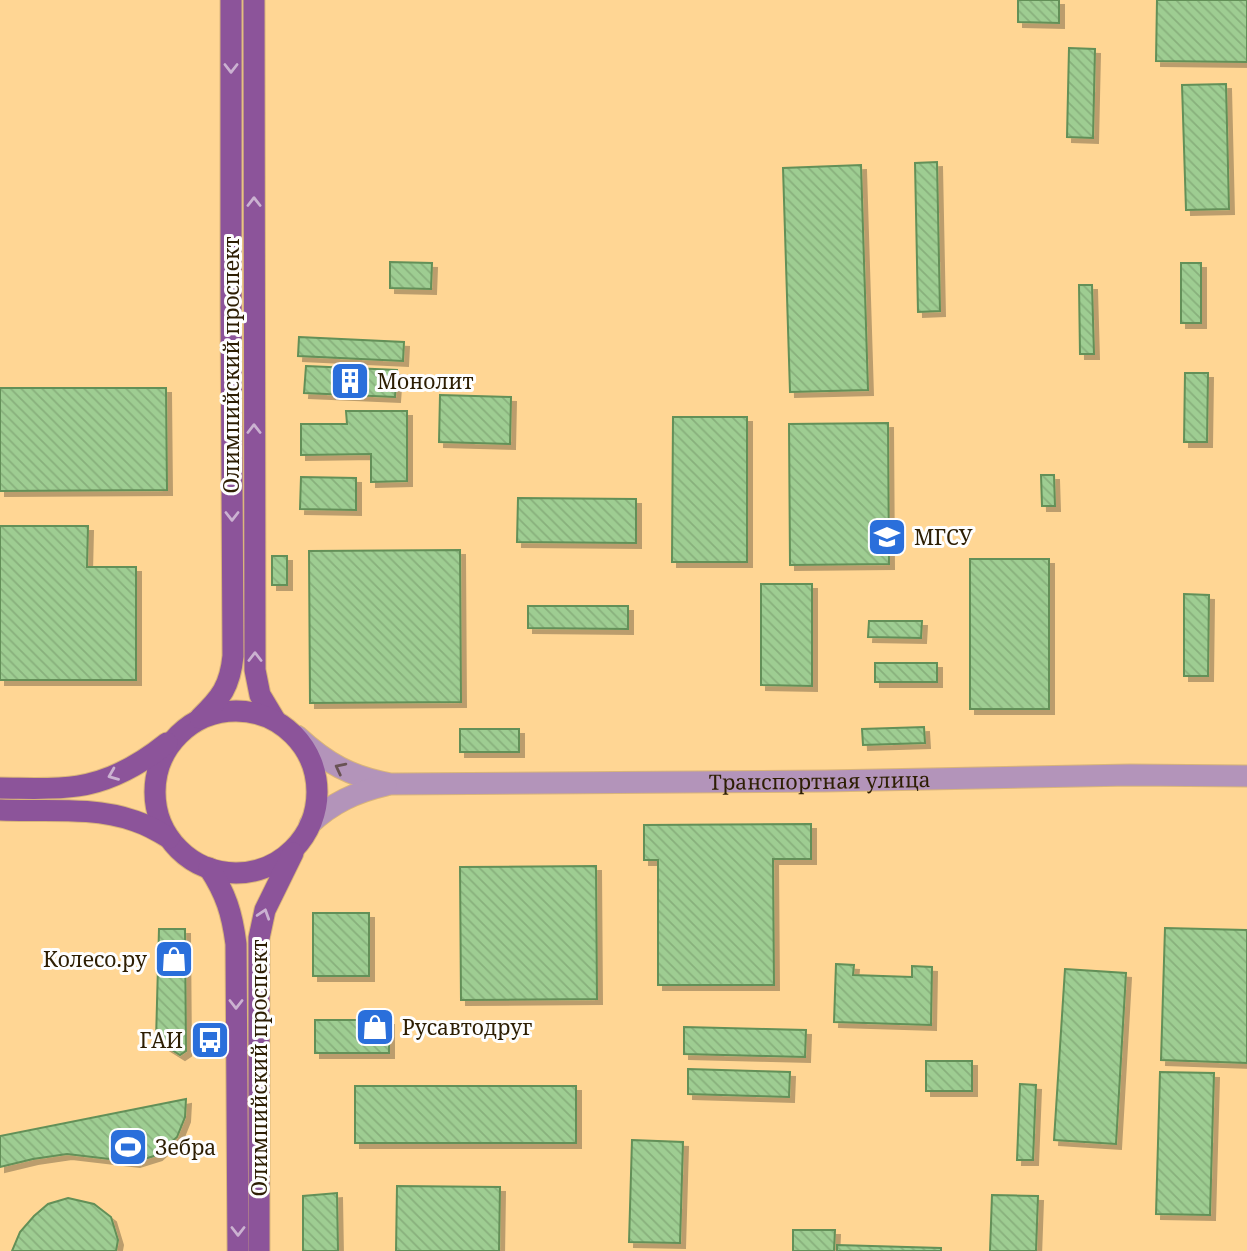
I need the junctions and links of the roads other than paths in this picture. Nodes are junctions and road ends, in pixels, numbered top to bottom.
1 (231, 0) edge
2 (254, 0) edge
3 (200, 718) junction
4 (275, 720) junction
5 (297, 736) junction
6 (172, 740) junction
7 (1247, 776) edge
8 (391, 784) junction
9 (0, 788) edge
10 (0, 810) edge
11 (310, 824) junction
12 (169, 838) junction
13 (294, 851) junction
14 (209, 868) junction
15 (238, 1251) edge
16 (259, 1251) edge

1 -> 3 main road, Олимпийский проспект
4 -> 2 main road, Олимпийский проспект
3 - 4 main road
3 - 6 main road
4 - 5 main road
8 -> 5 street, Транспортная улица
5 - 11 main road
6 -> 9 main road
6 - 12 main road
7 - 8 street, Транспортная улица
8 - 11 street, Транспортная улица
10 - 12 main road
11 - 13 main road
12 - 14 main road
13 - 14 main road
16 -> 13 main road, Олимпийский проспект
14 -> 15 main road, Олимпийский проспект

